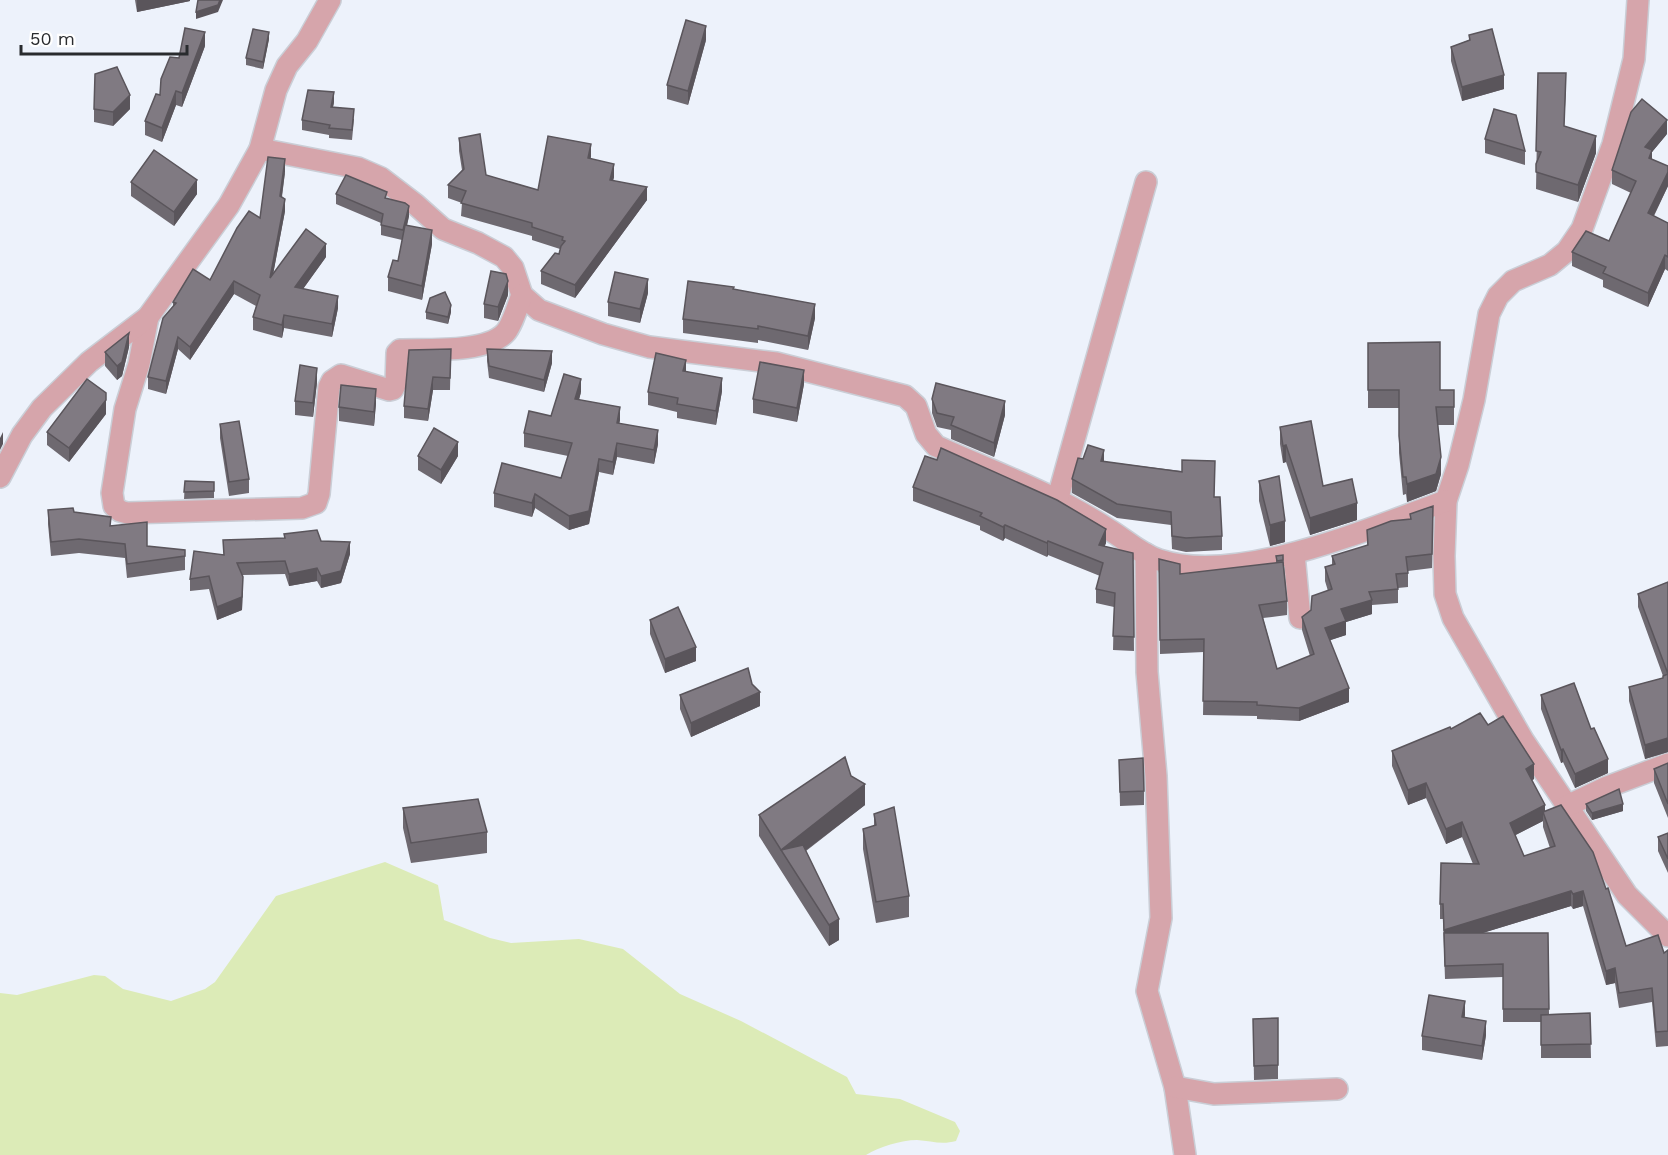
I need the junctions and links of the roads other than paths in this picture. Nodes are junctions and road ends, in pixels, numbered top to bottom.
1 (330, 0) edge
2 (1638, 0) edge
3 (260, 149) junction
4 (1146, 182) dead end
5 (522, 295) junction
6 (148, 317) junction
7 (0, 477) edge
8 (1057, 501) junction
9 (1446, 501) junction
10 (1146, 554) junction
11 (1294, 554) junction
12 (1300, 618) edge
13 (1668, 764) edge
14 (1567, 806) junction
15 (1668, 936) edge
16 (1175, 1087) junction
17 (1337, 1089) dead end
18 (1185, 1155) edge

1 - 3 street
2 - 9 street
3 - 5 street
3 - 6 street
4 - 8 street
5 - 6 street
5 - 8 street
6 - 7 street
8 - 10 street
9 - 11 street
9 - 14 street
10 - 11 street
10 - 16 street
11 - 12 street
13 - 14 street
14 - 15 street
16 - 17 street
16 - 18 street

